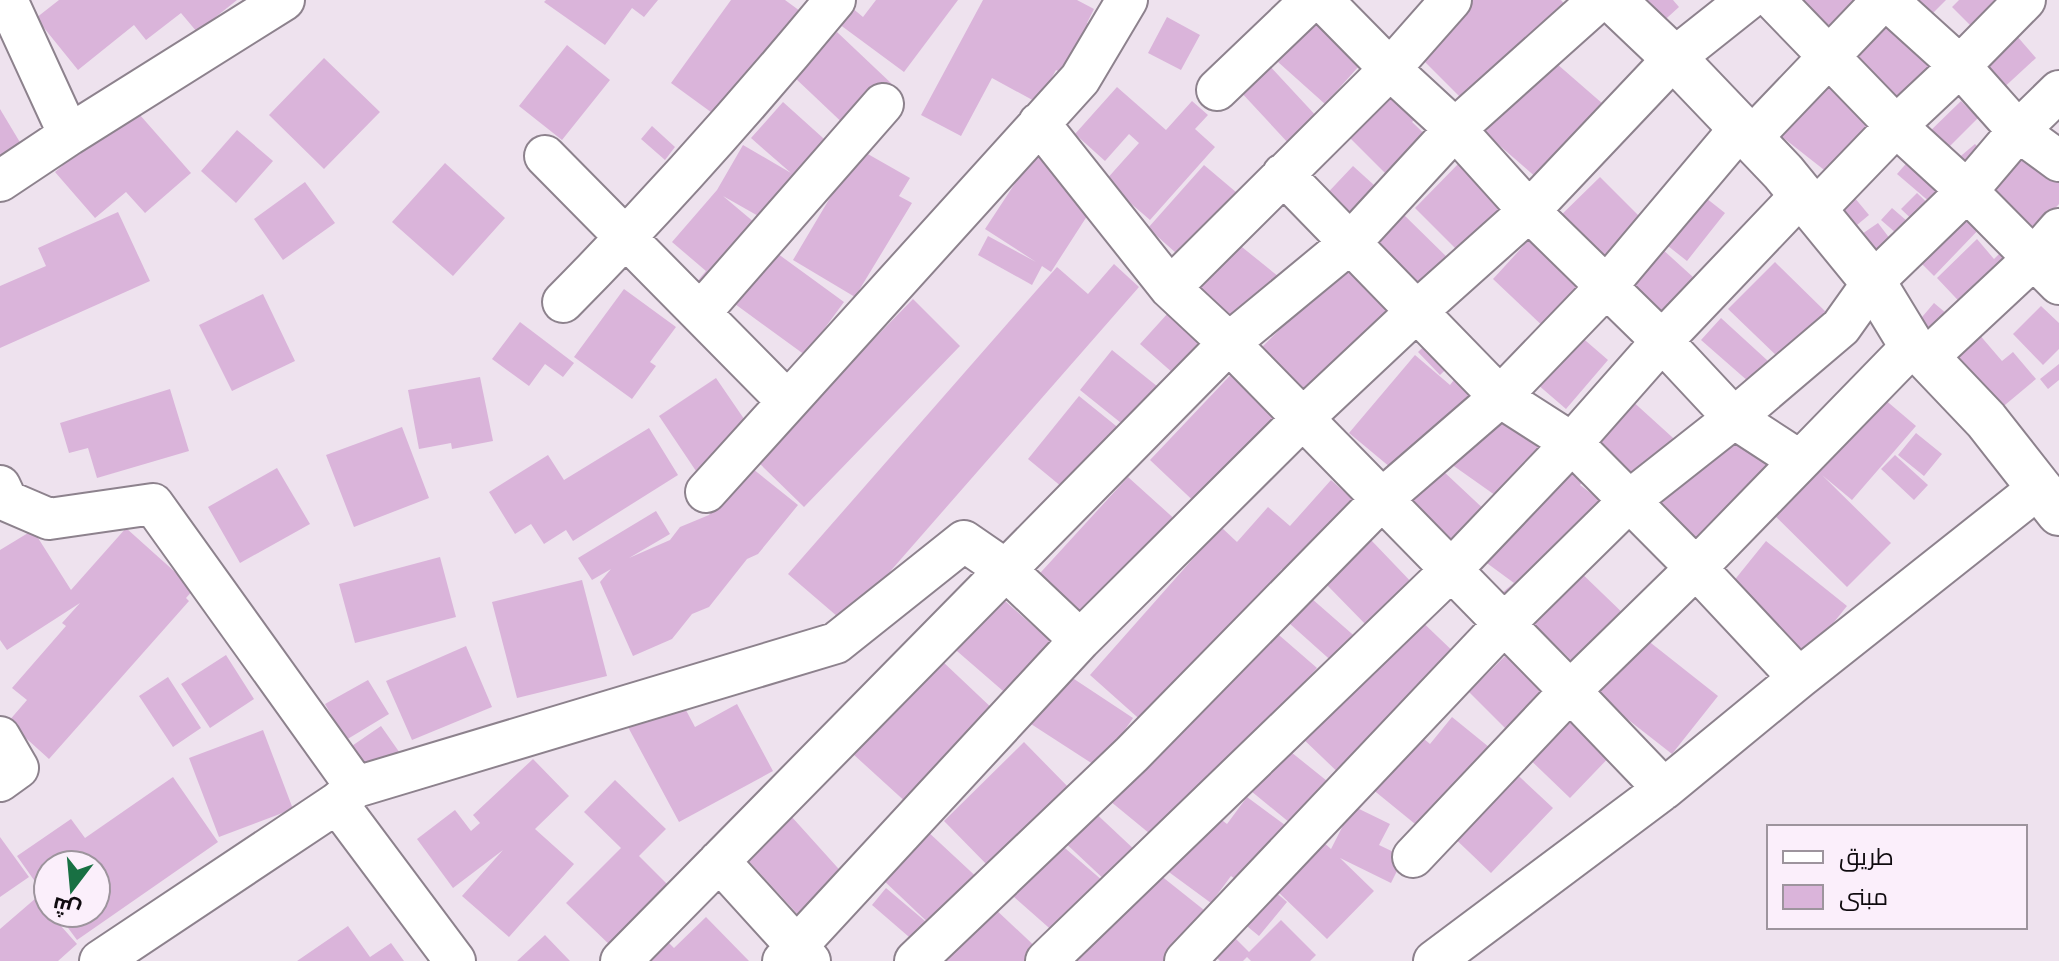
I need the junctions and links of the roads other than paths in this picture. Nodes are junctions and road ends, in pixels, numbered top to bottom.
1 (7, 0) edge
2 (284, 0) edge
3 (835, 0) edge
4 (1127, 0) edge
5 (1311, 0) edge
6 (1322, 0) edge
7 (1451, 0) edge
8 (1599, 0) edge
9 (1613, 0) edge
10 (1747, 0) edge
11 (1774, 0) edge
12 (1885, 0) edge
13 (2025, 0) edge
14 (1829, 55) junction
15 (1674, 58) junction
16 (1960, 66) junction
17 (1390, 69) junction
18 (1217, 90) dead end
19 (2059, 91) edge
20 (883, 104) dead end
21 (1039, 123) junction
22 (1896, 126) junction
23 (1455, 129) junction
24 (2018, 131) junction
25 (1746, 132) junction
26 (69, 135) junction
27 (545, 156) dead end
28 (2059, 161) edge
29 (1283, 174) junction
30 (0, 181) edge
31 (1967, 191) junction
32 (1808, 202) junction
33 (1529, 211) junction
34 (2059, 229) edge
35 (626, 238) junction
36 (1350, 243) junction
37 (2046, 272) edge
38 (1873, 282) junction
39 (1606, 287) junction
40 (1170, 288) junction
41 (563, 302) dead end
42 (1416, 312) junction
43 (700, 313) junction
44 (1662, 341) junction
45 (1229, 343) junction
46 (1920, 352) junction
47 (1500, 397) junction
48 (787, 401) junction
49 (1734, 418) junction
50 (1302, 419) junction
51 (1572, 443) junction
52 (1800, 461) junction
53 (0, 486) edge
54 (706, 492) dead end
55 (1381, 500) junction
56 (1630, 500) junction
57 (2050, 500) edge
58 (1696, 568) junction
59 (1006, 570) junction
60 (1450, 571) junction
61 (1504, 624) junction
62 (1080, 640) junction
63 (1799, 678) junction
64 (1570, 691) junction
65 (0, 737) edge
66 (0, 781) edge
67 (1664, 789) junction
68 (347, 795) junction
69 (1413, 857) dead end
70 (719, 861) junction
71 (797, 956) edge
72 (100, 961) edge
73 (455, 961) edge
74 (621, 961) edge
75 (915, 961) edge
76 (1046, 961) edge
77 (1185, 961) edge
78 (1434, 961) edge

1 - 26 street
2 - 26 street
3 - 35 street
4 - 21 street
5 - 18 street
6 - 17 street
7 - 17 street
8 - 23 street
9 - 15 street
10 - 15 street
11 - 14 street
12 - 14 street
12 - 16 street
13 - 16 street
14 - 22 street
14 - 25 street
15 - 25 street
15 - 33 street
16 - 22 street
16 - 24 street
17 - 23 street
17 - 29 street
19 - 24 street
20 - 43 street
21 - 40 street
21 - 48 street
22 - 31 street
22 - 32 street
23 - 33 street
23 - 36 street
24 - 28 street
24 - 31 street
25 - 32 street
25 - 39 street
26 - 30 street
27 - 35 street
29 - 36 street
29 - 40 street
31 - 37 street
31 - 38 street
32 - 38 street
32 - 44 street
33 - 39 street
33 - 42 street
34 - 37 street
35 - 41 street
35 - 43 street
36 - 42 street
36 - 45 street
37 - 46 street
38 - 46 street
38 - 49 street
39 - 44 street
39 - 47 street
40 - 45 street
42 - 47 street
42 - 50 street
43 - 48 street
44 - 49 street
44 - 51 street
45 - 50 street
45 - 59 street
46 - 52 street
46 - 57 street
47 - 51 street
47 - 55 street
48 - 54 street
49 - 52 street
49 - 56 street
50 - 55 street
50 - 62 street
51 - 56 street
51 - 60 street
52 - 58 street
53 - 68 street
55 - 60 street
55 - 75 street
56 - 58 street
56 - 61 street
57 - 63 street
58 - 63 street
58 - 64 street
59 - 62 street
59 - 68 street
59 - 70 street
60 - 61 street
60 - 76 street
61 - 64 street
61 - 77 street
62 - 71 street
63 - 67 street
64 - 67 street
64 - 69 street
65 - 66 street
67 - 78 street
68 - 72 street
68 - 73 street
70 - 71 street
70 - 74 street

